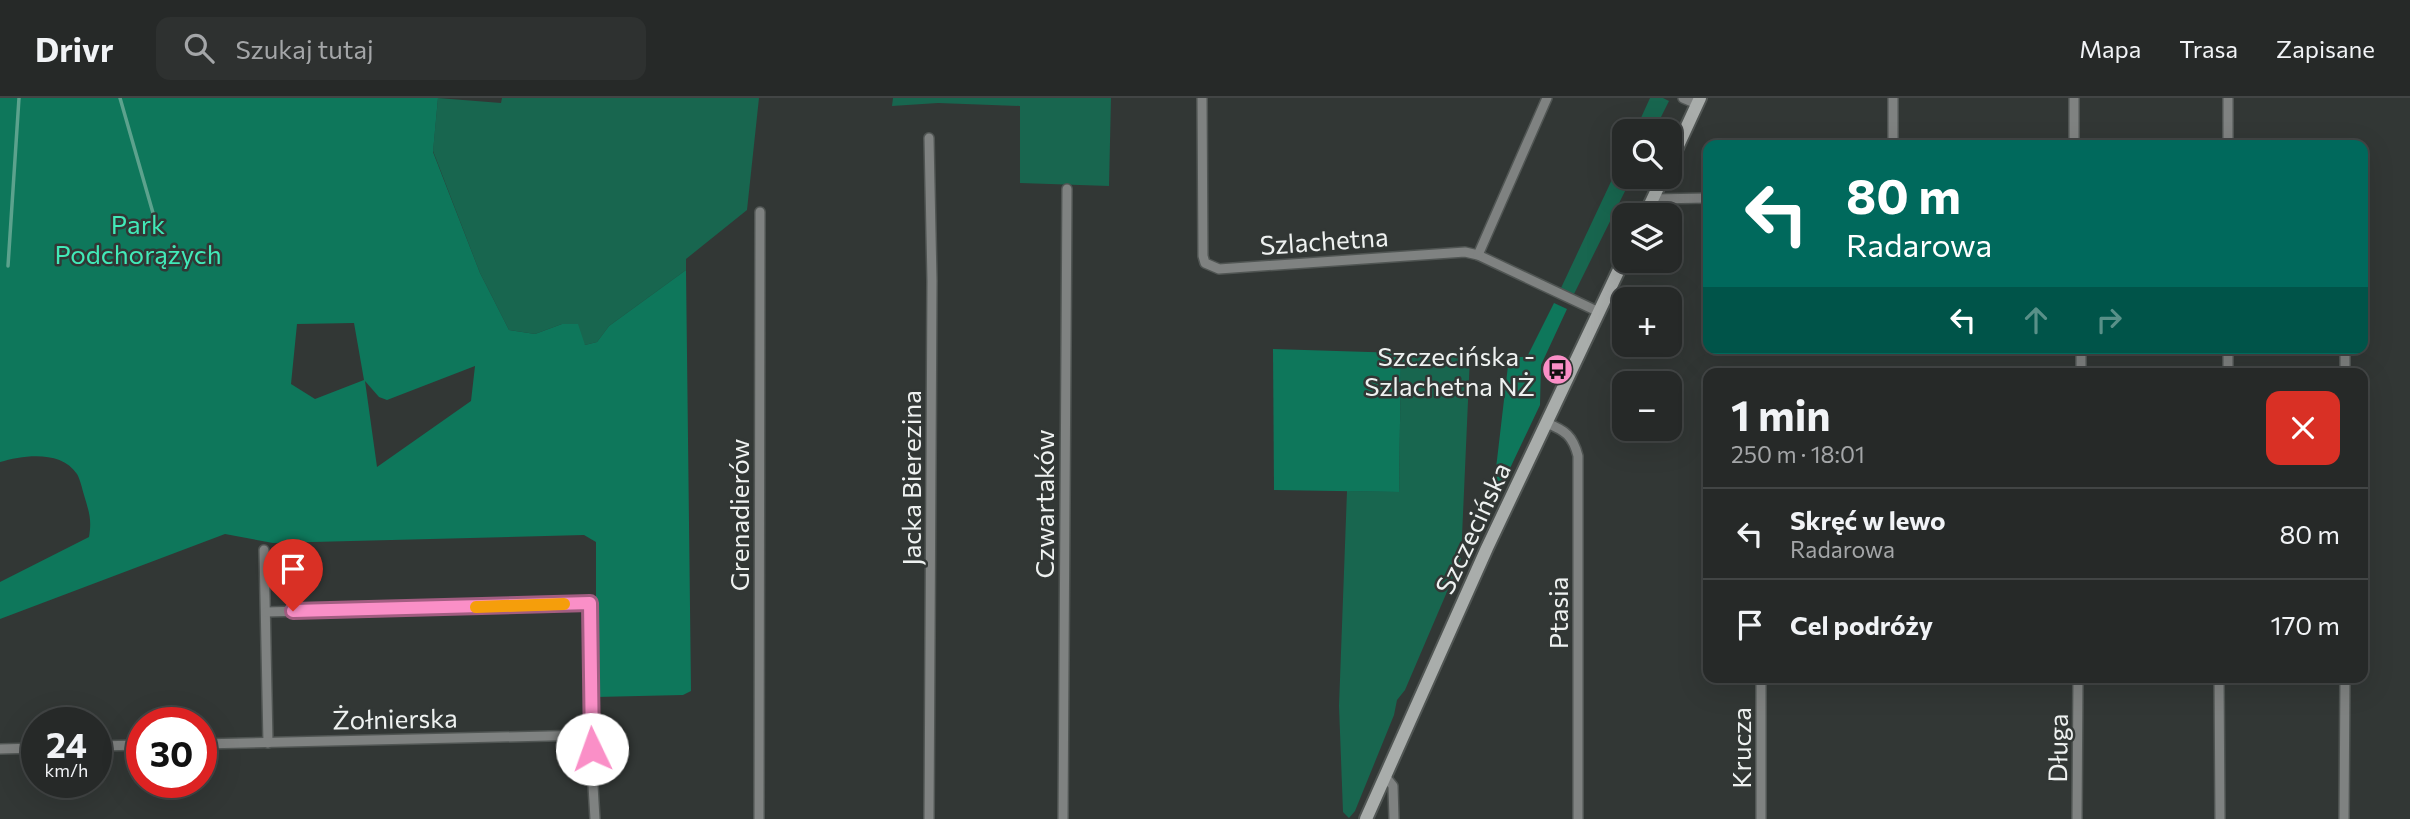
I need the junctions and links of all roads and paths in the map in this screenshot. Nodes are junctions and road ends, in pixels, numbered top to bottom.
1 (1202, 98) edge
2 (1547, 98) edge
3 (1684, 98) edge
4 (1893, 98) edge
5 (2074, 98) edge
6 (2228, 98) edge
7 (1699, 101) edge
8 (1682, 137) edge
9 (929, 138) dead end
10 (1893, 140) edge
11 (2074, 140) edge
12 (2228, 140) edge
13 (1067, 189) dead end
14 (1658, 189) edge
15 (1703, 198) edge
16 (1653, 199) junction
17 (1651, 203) edge
18 (760, 212) dead end
19 (1478, 255) junction
20 (1617, 273) edge
21 (1598, 312) junction
22 (1546, 423) junction
23 (264, 550) dead end
24 (266, 612) junction
25 (1761, 683) edge
26 (2078, 683) edge
27 (2219, 683) edge
28 (2344, 683) edge
29 (590, 735) junction
30 (268, 743) junction
31 (217, 744) edge
32 (21, 748) edge
33 (0, 749) edge
34 (1385, 776) junction
35 (595, 819) edge
36 (759, 819) edge
37 (929, 819) edge
38 (1063, 819) edge
39 (1366, 819) edge
40 (1394, 819) edge
41 (1578, 819) edge
42 (1760, 819) edge
43 (2077, 819) edge
44 (2220, 819) edge
45 (2344, 819) edge

1 - 19 street, Szlachetna
2 - 19 street
3 - 7 street
4 - 10 street
5 - 11 street
6 - 12 street
7 - 8 main road
9 - 37 street, Jacka Bierezina
13 - 38 street, Czwartaków
14 - 16 main road
15 - 16 street
16 - 17 main road
18 - 36 street, Grenadierów
19 - 21 street, Szlachetna
20 - 21 main road, Szczecińska
21 - 22 main road, Szczecińska
22 - 34 main road, Szczecińska
22 - 41 street, Ptasia
23 - 24 street
24 - 29 street
24 - 30 street
25 - 42 street, Krucza
26 - 43 street, Długa
27 - 44 street
28 - 45 street
29 - 30 street, Żołnierska
29 - 35 street
30 - 31 street, Żołnierska
32 - 33 street
34 - 39 main road, Szczecińska
34 - 40 street

